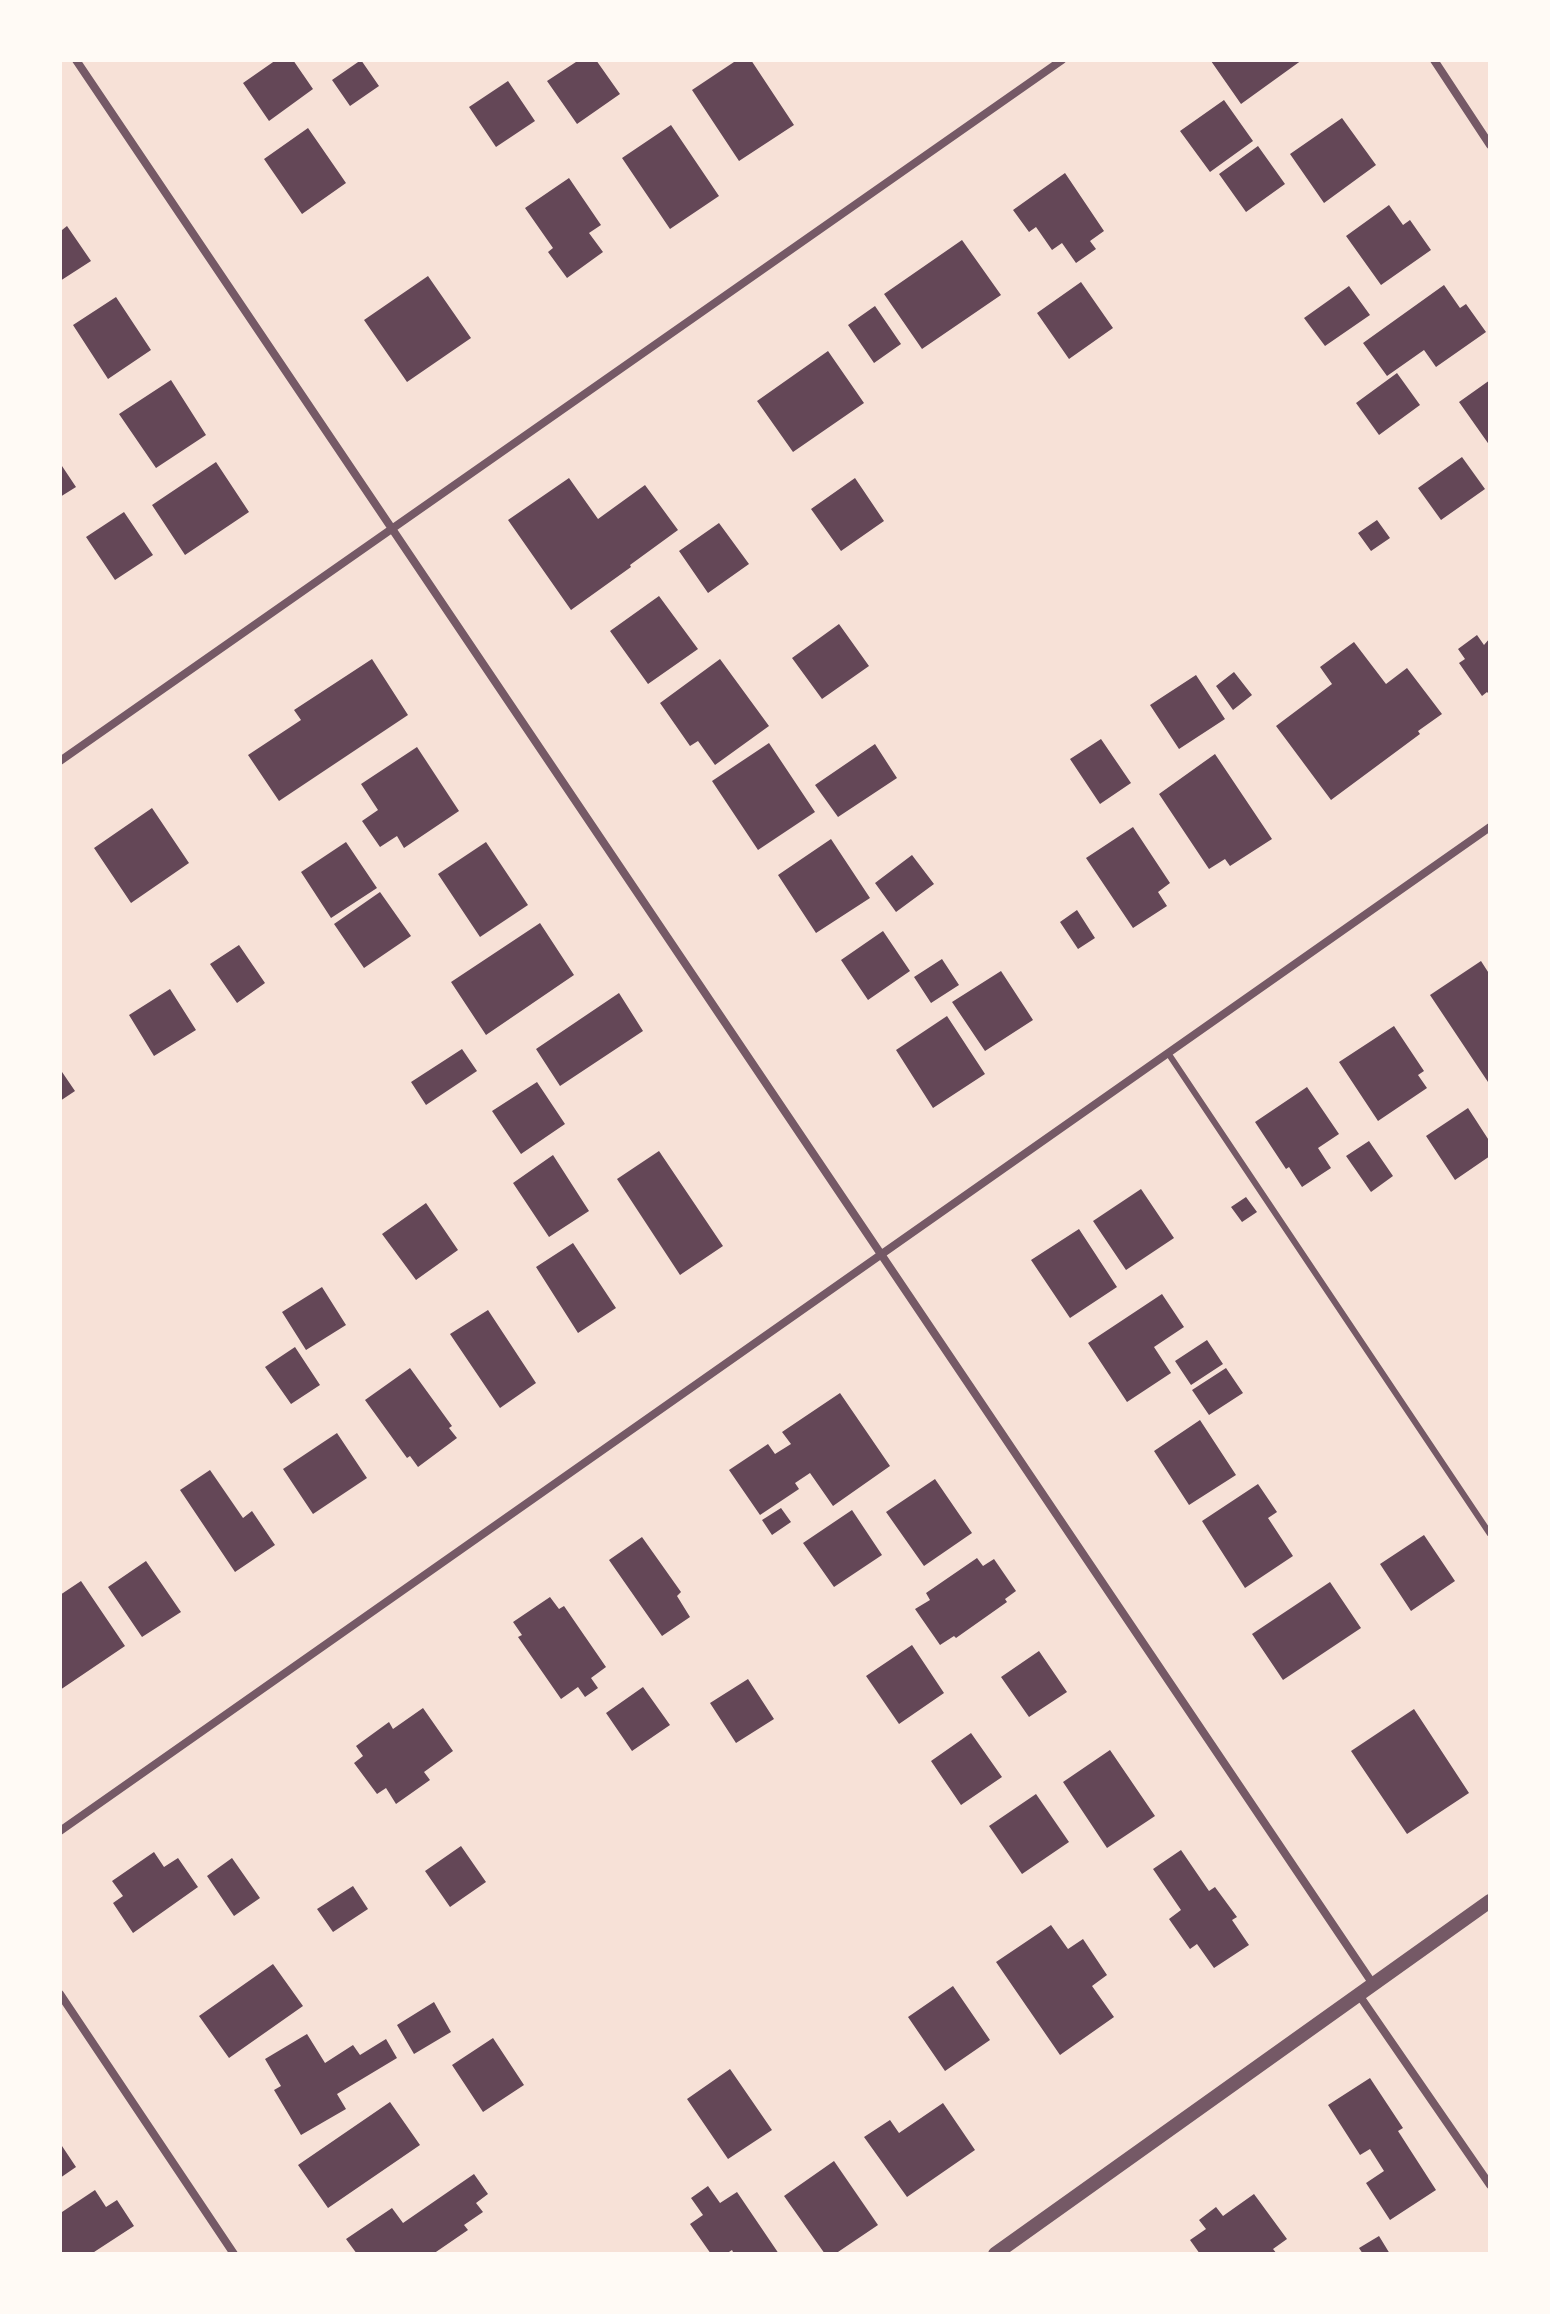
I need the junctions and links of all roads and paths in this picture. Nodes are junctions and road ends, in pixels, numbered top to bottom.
1 (76, 60) edge
2 (1062, 60) edge
3 (1434, 60) edge
4 (1490, 145) edge
5 (393, 528) junction
6 (60, 761) edge
7 (1490, 827) edge
8 (1168, 1053) junction
9 (881, 1255) junction
10 (1490, 1534) edge
11 (60, 1831) edge
12 (1490, 1901) edge
13 (1373, 1984) junction
14 (60, 1994) edge
15 (1359, 1995) junction
16 (1490, 2185) edge
17 (234, 2254) edge
18 (995, 2254) edge

1 - 5 street
2 - 5 street
3 - 4 street
5 - 6 street
5 - 9 street
7 - 8 street
8 - 9 street
8 - 10 lane
9 - 11 street
9 - 13 street
12 - 13 street
13 - 15 street
14 - 17 street
15 - 16 street
15 - 18 street

